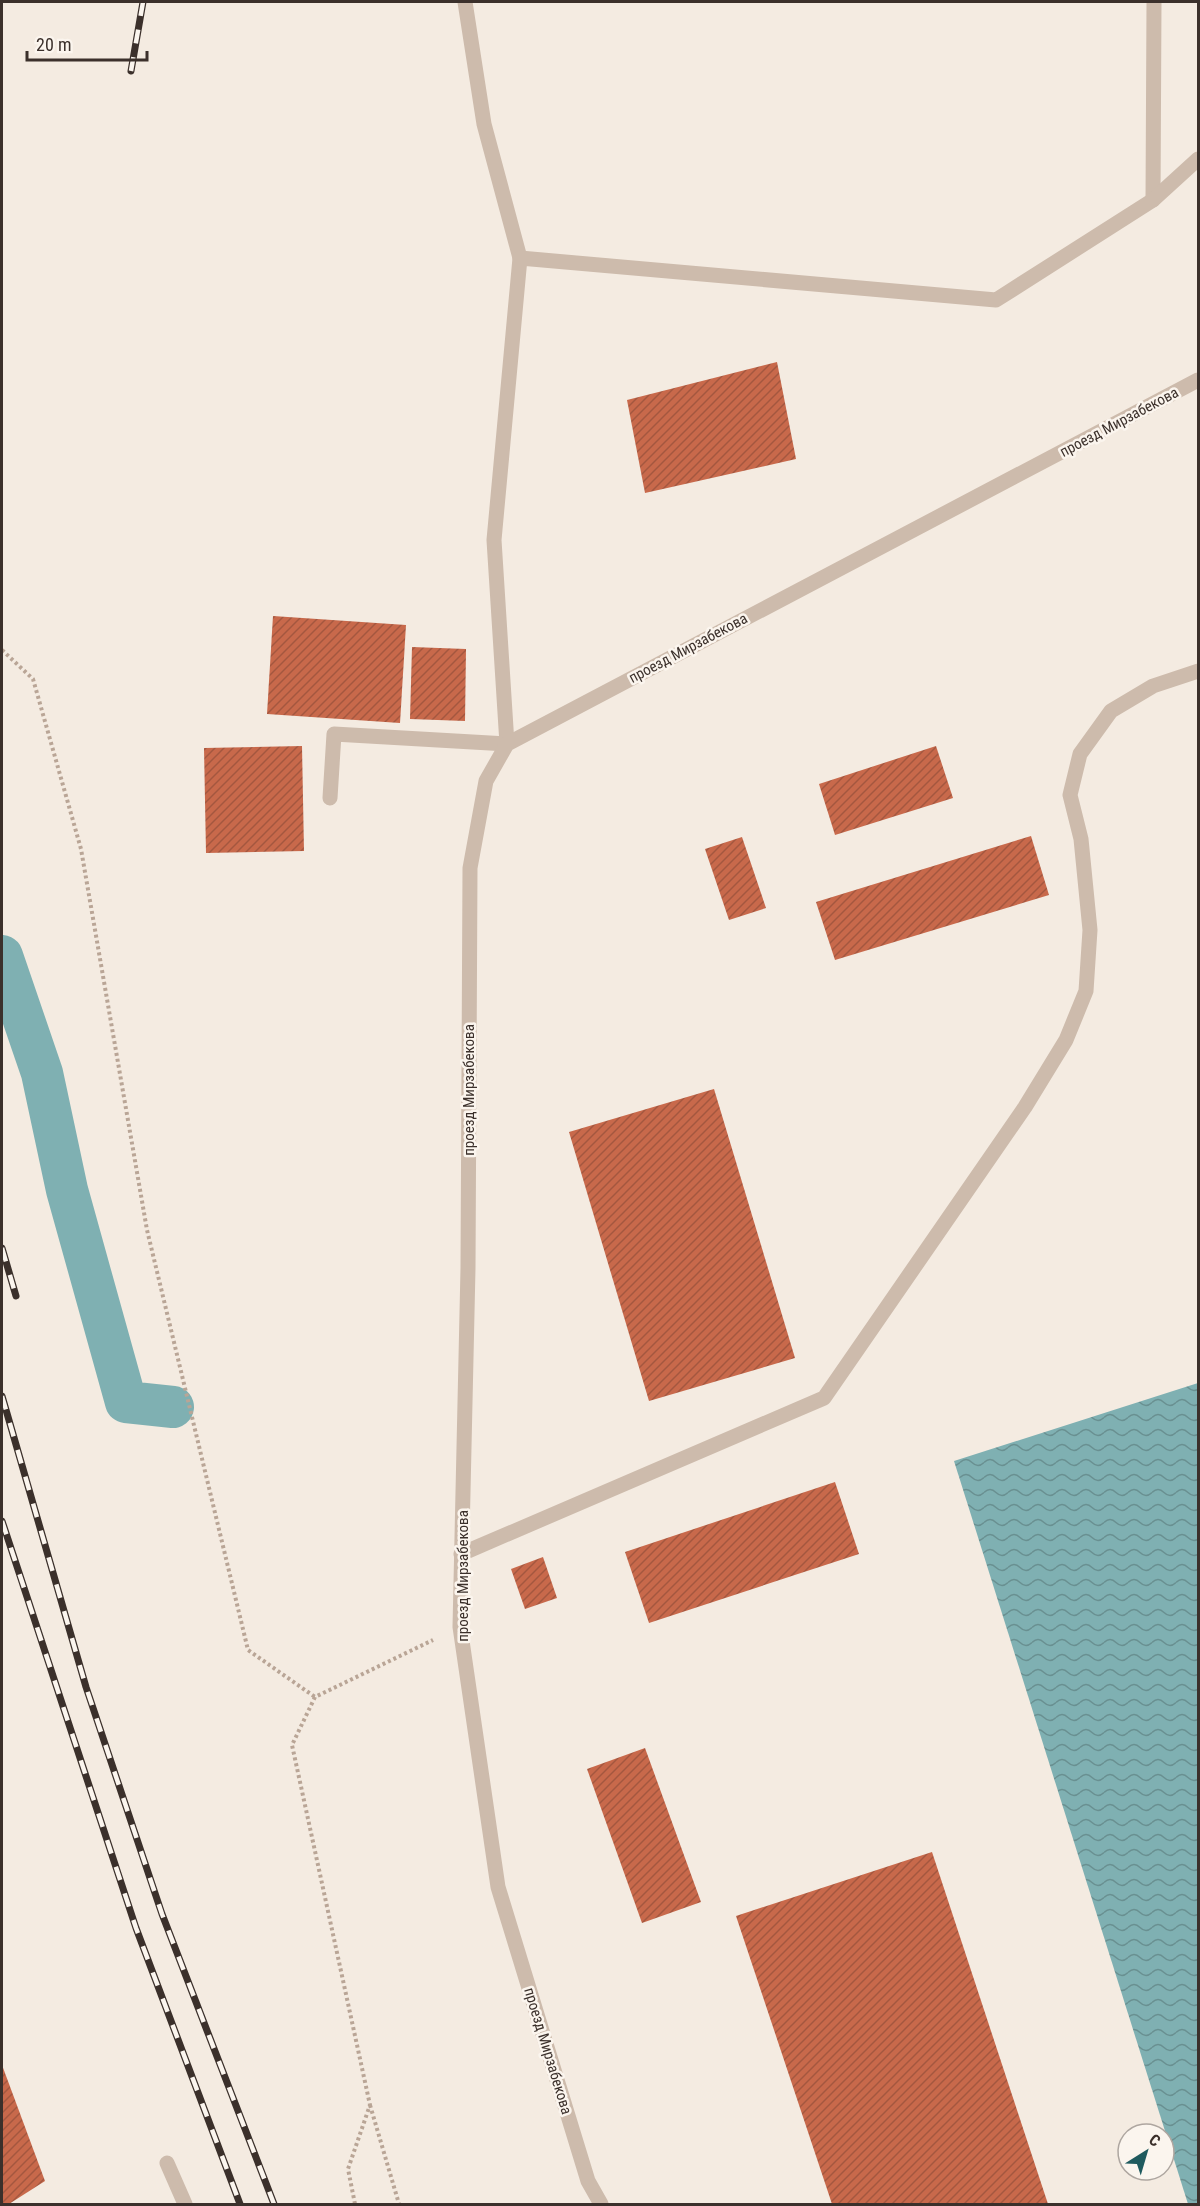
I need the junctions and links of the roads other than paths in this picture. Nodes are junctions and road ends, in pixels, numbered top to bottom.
1 (465, 2) edge
2 (1154, 2) edge
3 (1198, 159) edge
4 (1153, 200) junction
5 (520, 258) junction
6 (1198, 380) edge
7 (1198, 671) edge
8 (507, 744) junction
9 (330, 798) dead end
10 (461, 1554) junction
11 (167, 2163) dead end
12 (185, 2205) edge
13 (601, 2205) edge

1 - 5 street
2 - 4 street
3 - 4 street
4 - 5 street
5 - 8 street
6 - 8 street, проезд Мирзабекова
7 - 10 street
8 - 9 street
8 - 10 street, проезд Мирзабекова
10 - 13 street, проезд Мирзабекова
11 - 12 street

